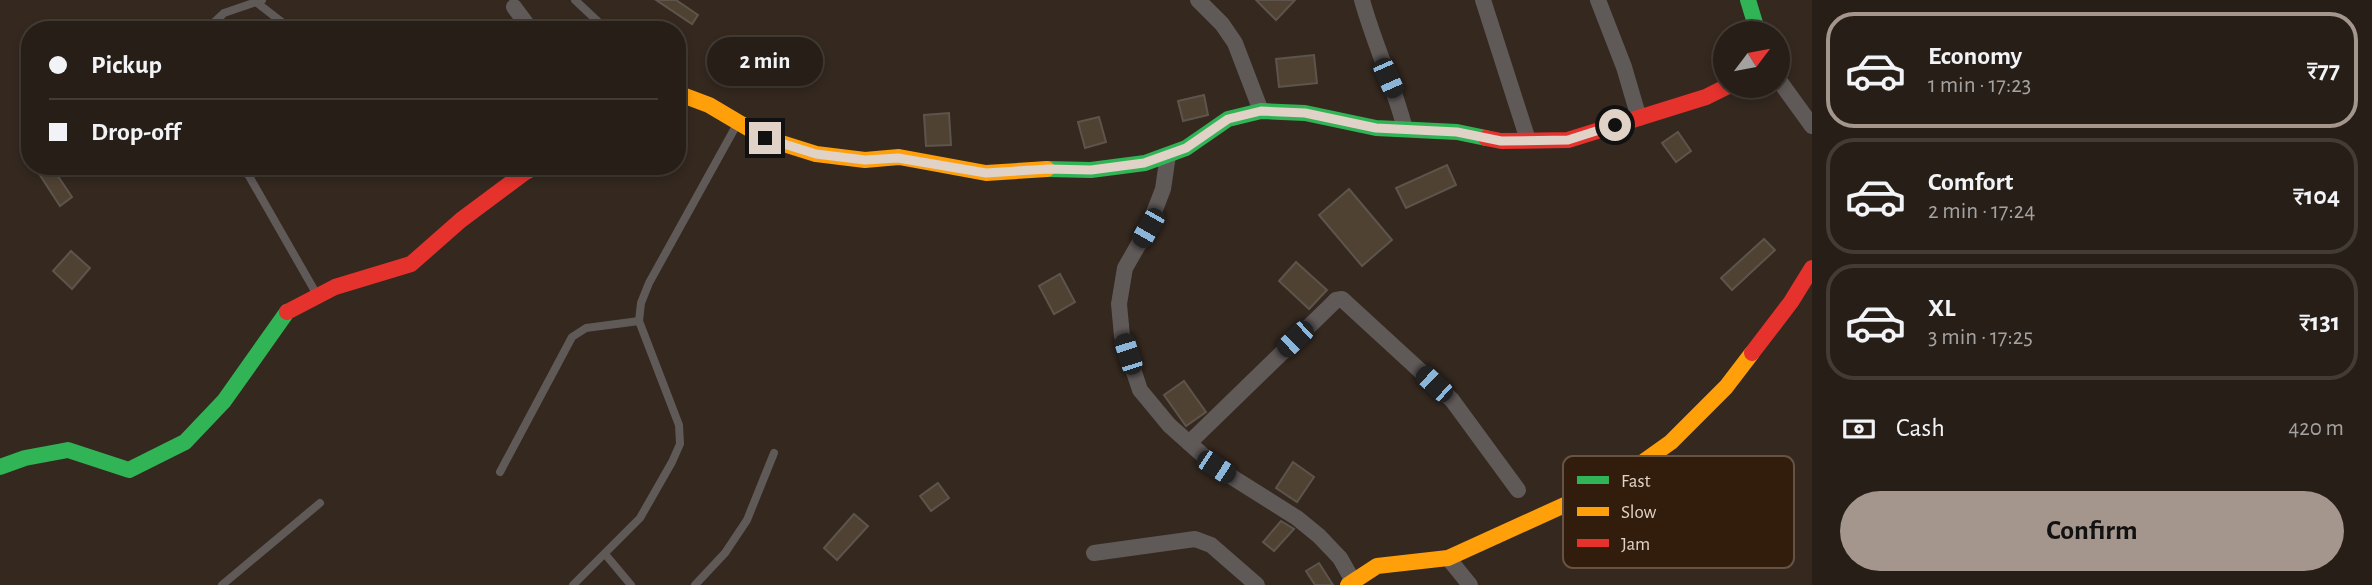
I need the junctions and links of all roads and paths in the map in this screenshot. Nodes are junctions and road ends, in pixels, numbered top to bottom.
1 (575, 0) edge
2 (1198, 0) edge
3 (1362, 0) edge
4 (1483, 0) edge
5 (1598, 0) edge
6 (1748, 0) edge
7 (259, 1) edge
8 (514, 7) dead end
9 (216, 21) edge
10 (282, 21) edge
11 (524, 21) edge
12 (597, 21) edge
13 (1754, 21) edge
14 (1713, 94) edge
15 (686, 96) edge
16 (1790, 96) edge
17 (1261, 111) junction
18 (1639, 118) junction
19 (738, 123) junction
20 (1812, 126) edge
21 (1405, 129) junction
22 (1528, 140) junction
23 (1168, 155) junction
24 (248, 175) edge
25 (521, 175) edge
26 (1812, 268) edge
27 (318, 296) junction
28 (639, 321) junction
29 (1189, 443) junction
30 (774, 453) dead end
31 (1651, 456) edge
32 (0, 467) edge
33 (500, 471) dead end
34 (1518, 490) dead end
35 (320, 503) dead end
36 (1563, 506) edge
37 (1094, 553) dead end
38 (605, 554) junction
39 (1448, 558) junction
40 (1351, 583) edge
41 (222, 585) edge
42 (573, 585) edge
43 (631, 585) edge
44 (695, 585) edge
45 (1257, 585) edge
46 (1470, 585) edge

1 - 12 lane
2 - 17 street
3 - 21 street
4 - 22 street
5 - 18 street
6 - 13 street
7 - 9 lane
7 - 10 lane
8 - 11 street
14 - 18 street
15 - 19 street
16 - 20 street
17 - 21 street
17 - 23 street
18 - 22 street
19 - 23 street
19 - 28 lane
21 - 22 street
23 - 29 street
24 - 27 lane
25 - 27 street
26 - 31 street
27 - 32 street
28 - 33 lane
28 - 38 lane
29 - 34 street
29 - 40 street
30 - 44 lane
35 - 41 lane
36 - 39 street
37 - 45 street
38 - 42 lane
38 - 43 lane
39 - 40 street
39 - 46 street

